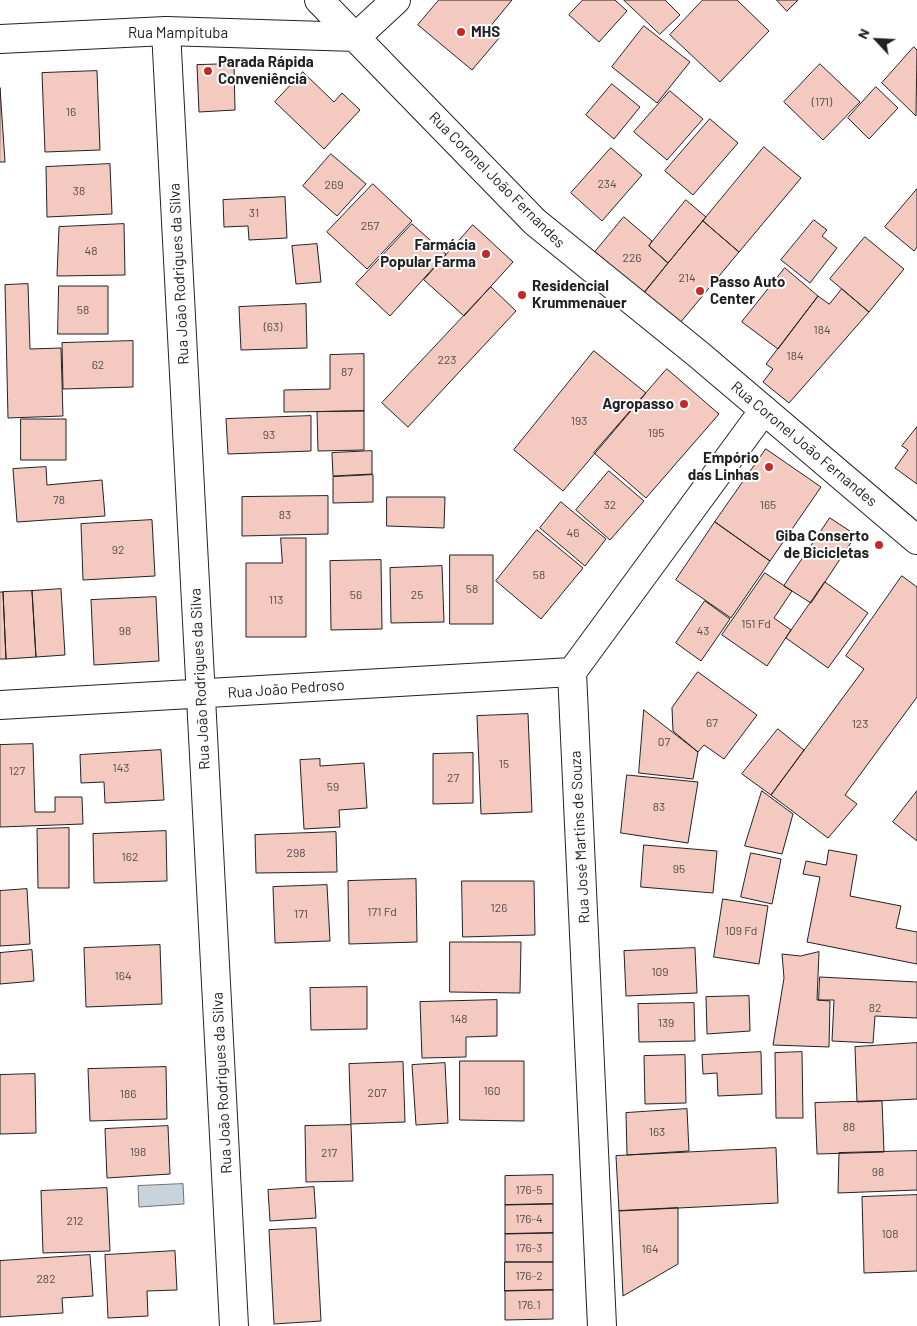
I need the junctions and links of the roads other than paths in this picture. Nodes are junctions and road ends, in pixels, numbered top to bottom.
1 (319, 0) edge
2 (396, 0) edge
3 (166, 31) junction
4 (356, 37) junction
5 (0, 40) edge
6 (764, 410) junction
7 (917, 540) edge
8 (572, 672) junction
9 (201, 694) junction
10 (0, 705) edge
11 (234, 1326) edge
12 (602, 1326) edge

1 - 4 street, Rua Coronel João Fernandes
2 - 4 street
3 - 4 street, Rua Mampituba
3 - 5 street, Rua Mampituba
3 - 9 street, Rua João Rodrigues da Silva
4 - 6 street, Rua Coronel João Fernandes
6 - 7 street, Rua Coronel João Fernandes
6 - 8 street
8 - 9 street, Rua João Pedroso
8 - 12 street, Rua José Martins de Souza
9 - 10 street, Rua João Pedroso
9 - 11 street, Rua João Rodrigues da Silva

